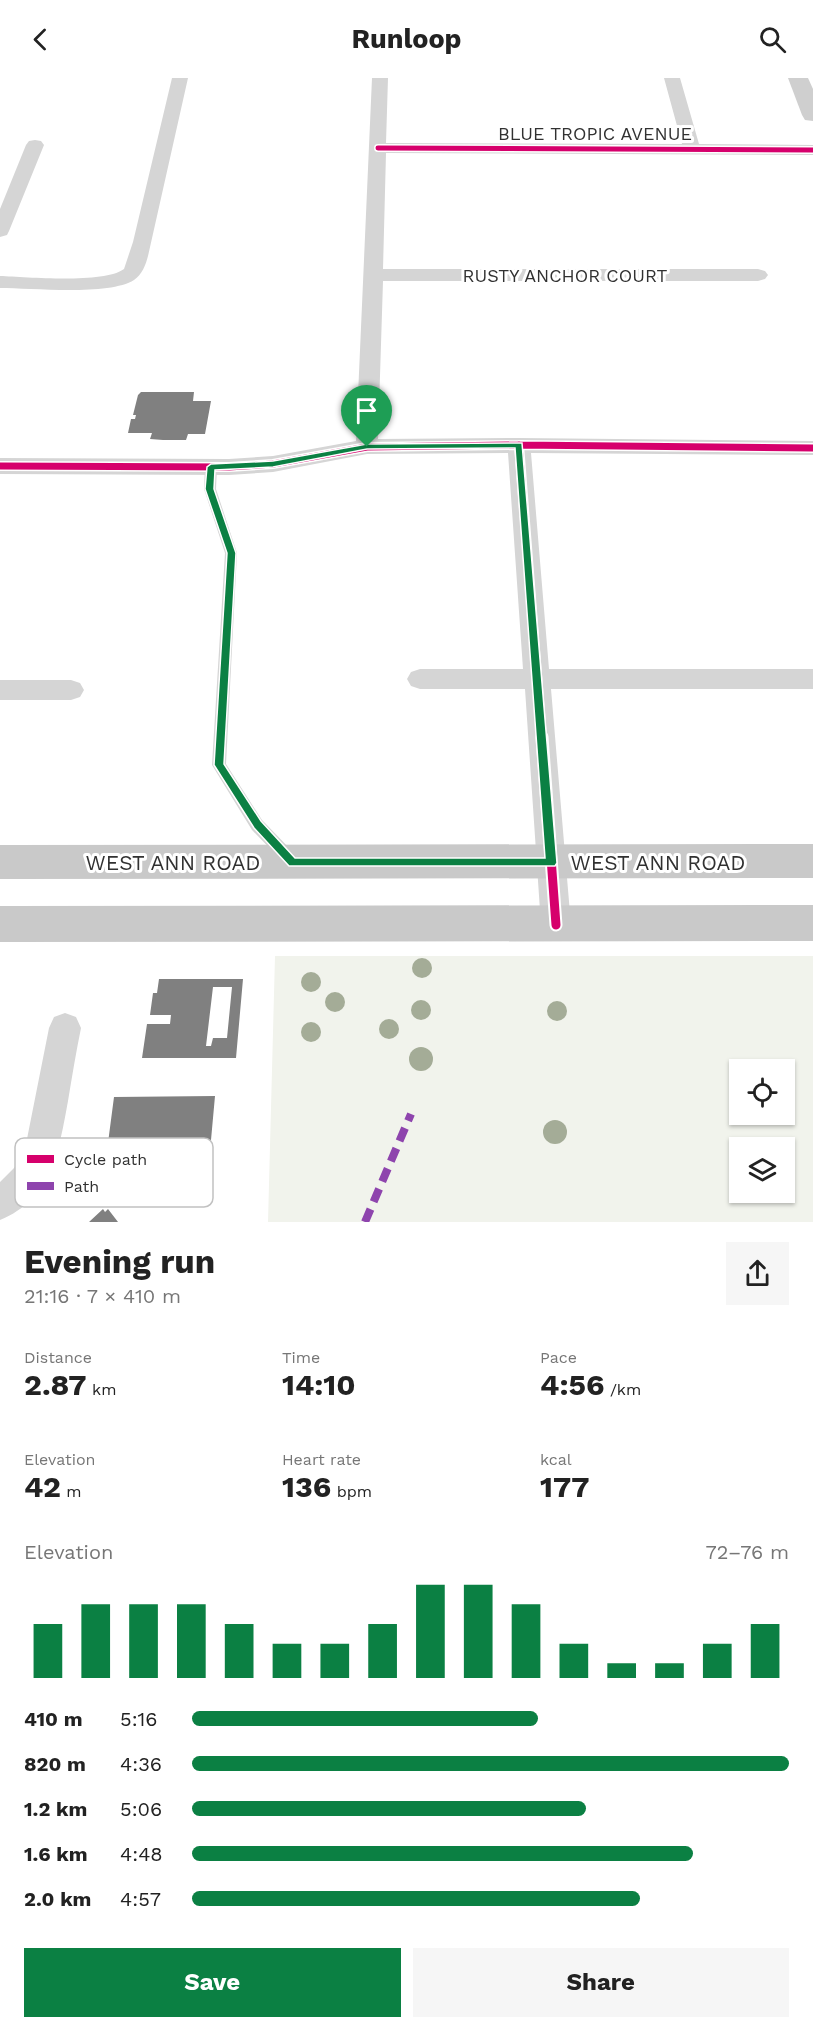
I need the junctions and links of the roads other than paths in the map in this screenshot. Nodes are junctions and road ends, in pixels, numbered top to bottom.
1 (180, 78) edge
2 (380, 78) edge
3 (672, 78) edge
4 (798, 78) edge
5 (813, 115) edge
6 (35, 145) dead end
7 (378, 148) junction
8 (692, 148) junction
9 (813, 150) edge
10 (0, 231) edge
11 (372, 275) junction
12 (758, 275) dead end
13 (0, 282) edge
14 (519, 445) junction
15 (367, 447) junction
16 (813, 448) edge
17 (0, 466) edge
18 (211, 467) junction
19 (420, 680) dead end
20 (536, 680) junction
21 (813, 680) edge
22 (0, 690) edge
23 (70, 690) dead end
24 (813, 861) edge
25 (0, 862) edge
26 (293, 862) junction
27 (551, 863) junction
28 (813, 923) edge
29 (0, 924) edge
30 (556, 925) junction
31 (65, 1028) dead end
32 (44, 1138) edge
33 (15, 1191) edge
34 (0, 1203) edge

1 - 13 street
2 - 7 street
3 - 8 street
4 - 5 street
6 - 10 street
7 - 8 street, BLUE TROPIC AVENUE
7 - 11 street
8 - 9 street, BLUE TROPIC AVENUE
11 - 12 street, RUSTY ANCHOR COURT
11 - 15 street
14 - 15 street
14 - 16 street
14 - 20 street
15 - 18 street
17 - 18 street
18 - 26 lane
19 - 20 street
20 - 21 street
20 - 27 street
22 - 23 street
24 - 27 main road, WEST ANN ROAD
25 - 26 main road, WEST ANN ROAD
26 - 27 main road, WEST ANN ROAD
27 - 30 street
28 - 30 main road
29 - 30 main road
31 - 32 street
33 - 34 street

